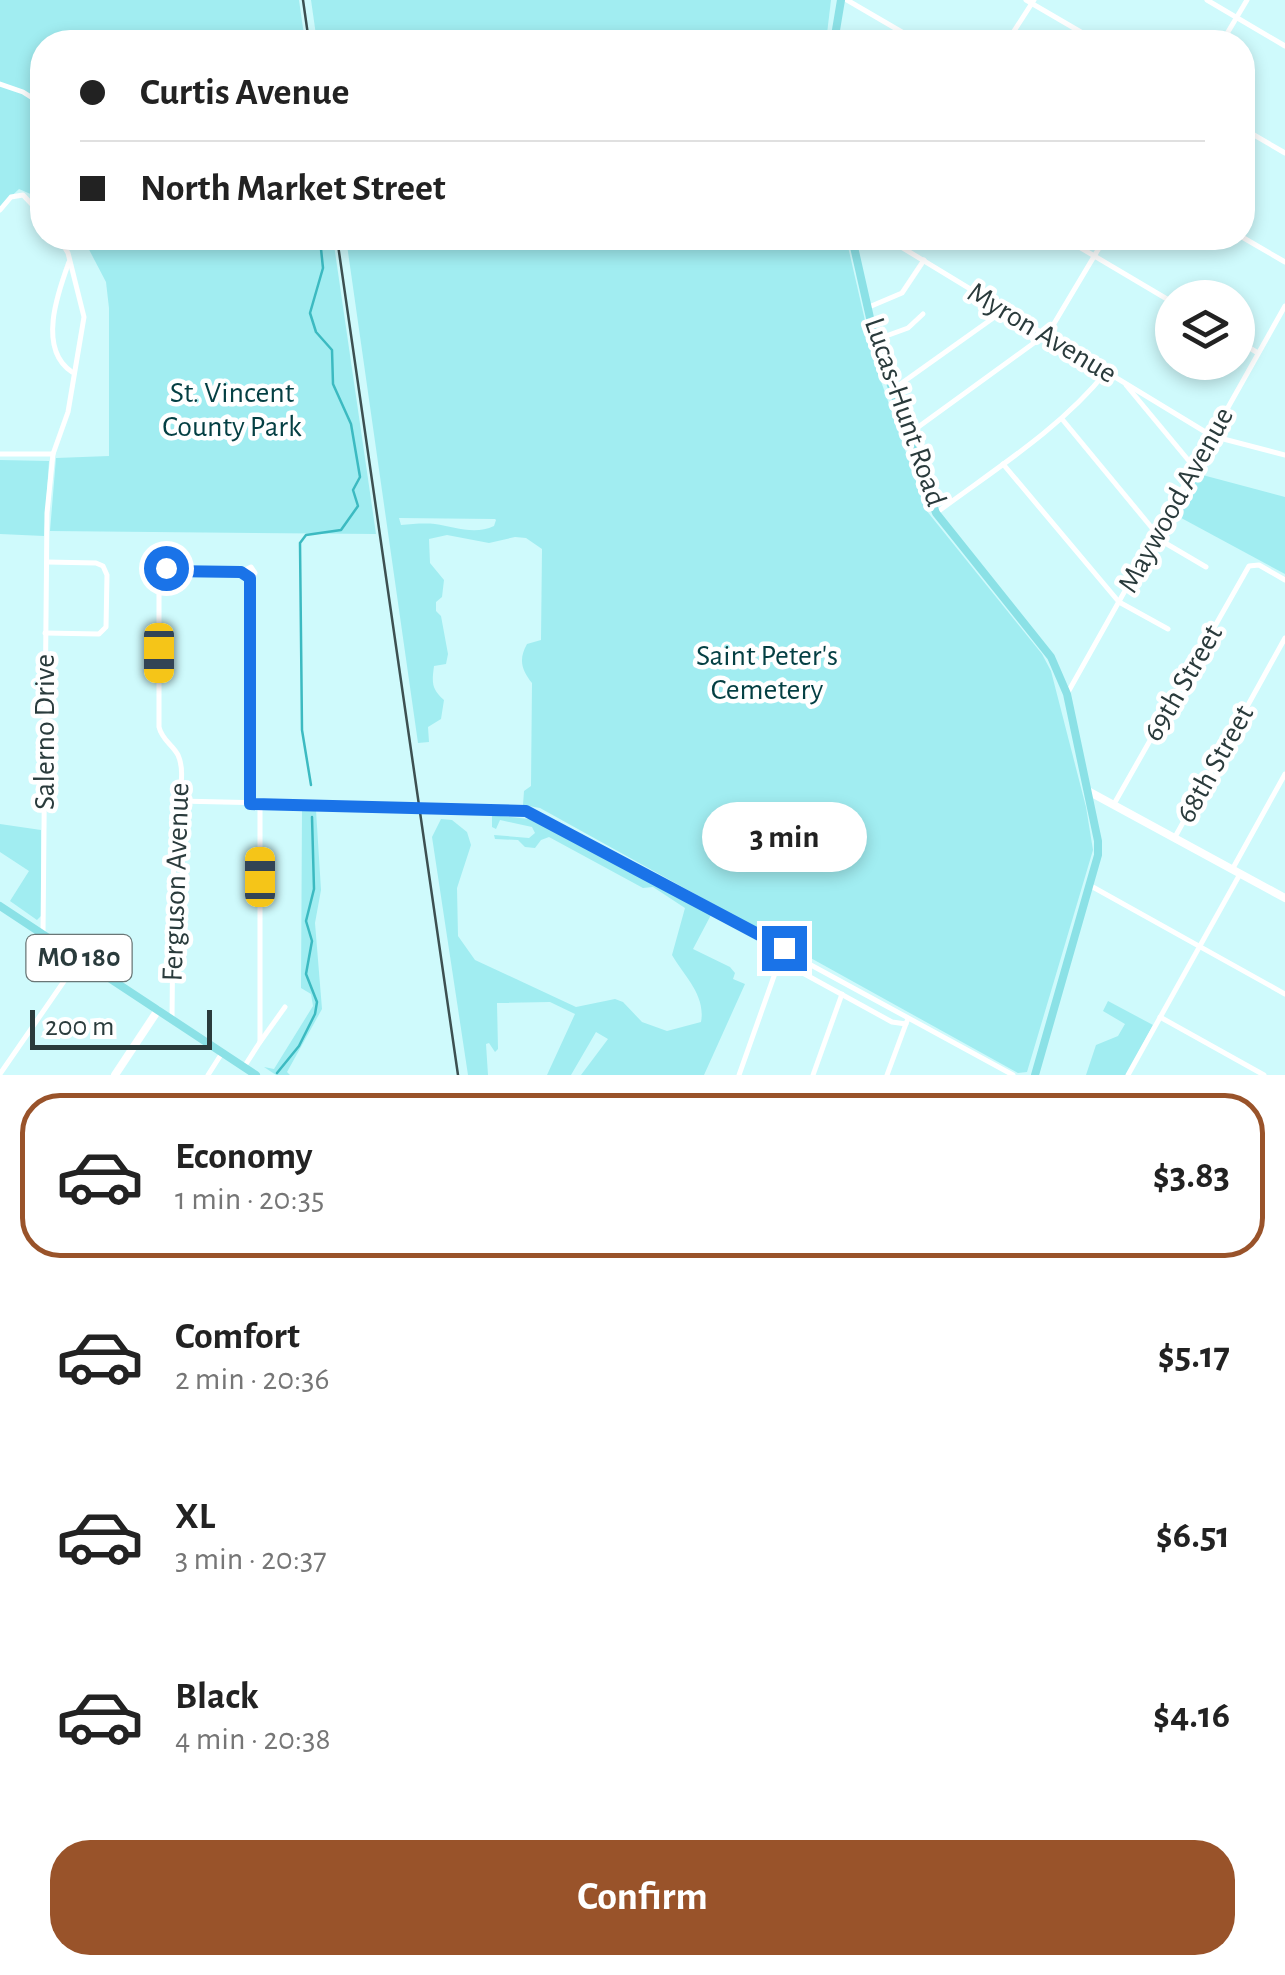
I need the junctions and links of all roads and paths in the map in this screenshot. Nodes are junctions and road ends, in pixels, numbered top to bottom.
1 (844, 0) edge
2 (1208, 0) edge
3 (1248, 0) edge
4 (1030, 1) edge
5 (1237, 18) junction
6 (837, 30) edge
7 (898, 30) edge
8 (1014, 30) edge
9 (1078, 30) edge
10 (1230, 30) edge
11 (1285, 46) edge
12 (0, 84) edge
13 (30, 96) edge
14 (1255, 136) edge
15 (1285, 153) edge
16 (30, 202) edge
17 (0, 210) edge
18 (1255, 245) edge
19 (65, 250) edge
20 (855, 250) edge
21 (908, 250) edge
22 (1084, 250) edge
23 (1097, 250) edge
24 (1094, 256) junction
25 (70, 259) junction
26 (924, 260) junction
27 (1285, 262) edge
28 (1155, 292) edge
29 (868, 306) junction
30 (1285, 306) edge
31 (1003, 311) junction
32 (922, 314) dead end
33 (1046, 334) junction
34 (875, 340) junction
35 (1255, 351) edge
36 (1258, 353) junction
37 (1106, 371) junction
38 (73, 373) junction
39 (1122, 381) junction
40 (892, 390) junction
41 (1062, 419) junction
42 (907, 435) junction
43 (1212, 436) junction
44 (0, 454) edge
45 (53, 454) junction
46 (1285, 455) edge
47 (1002, 464) junction
48 (1194, 467) junction
49 (936, 512) junction
50 (1155, 538) junction
51 (47, 562) junction
52 (1206, 567) dead end
53 (1285, 580) edge
54 (1119, 602) junction
55 (1168, 628) dead end
56 (46, 633) junction
57 (1285, 638) edge
58 (1067, 694) junction
59 (1285, 774) edge
60 (1088, 791) junction
61 (179, 801) junction
62 (250, 804) junction
63 (260, 804) junction
64 (1114, 804) junction
65 (1175, 836) junction
66 (1236, 871) junction
67 (1090, 886) junction
68 (1285, 898) edge
69 (3, 908) edge
70 (0, 919) edge
71 (44, 934) junction
72 (1198, 946) junction
73 (784, 948) junction
74 (80, 958) junction
75 (780, 960) junction
76 (842, 994) junction
77 (1285, 994) edge
78 (285, 1007) dead end
79 (158, 1010) junction
80 (1160, 1017) junction
81 (172, 1020) junction
82 (907, 1021) junction
83 (260, 1042) junction
84 (222, 1053) junction
85 (244, 1067) junction
86 (0, 1074) edge
87 (114, 1075) edge
88 (208, 1075) edge
89 (256, 1075) edge
90 (739, 1075) edge
91 (812, 1075) edge
92 (888, 1075) edge
93 (1013, 1075) edge
94 (1035, 1075) edge
95 (1128, 1075) edge
96 (1264, 1075) edge

1 - 6 main road
1 - 7 street
2 - 5 street
3 - 5 street
4 - 8 street
4 - 9 street
5 - 10 street
5 - 11 street
12 - 13 street
14 - 15 street
16 - 17 street
18 - 27 street
19 - 25 street, Salerno Drive
20 - 29 main road, Lucas-Hunt Road
21 - 26 street, Myron Avenue
22 - 24 street
23 - 24 street
24 - 28 street
24 - 33 street
25 - 38 street, Salerno Drive
25 - 38 street
26 - 29 street
26 - 31 street, Myron Avenue
29 - 34 main road, Lucas-Hunt Road
30 - 36 street, Maywood Avenue
31 - 33 street, Myron Avenue
31 - 40 street
32 - 34 street
33 - 37 street, Myron Avenue
33 - 42 street
34 - 40 main road, Lucas-Hunt Road
35 - 36 street
36 - 43 street, Maywood Avenue
37 - 39 street, Myron Avenue
37 - 41 street
38 - 45 street, Salerno Drive
39 - 43 street, Myron Avenue
39 - 48 street
40 - 42 main road, Lucas-Hunt Road
41 - 47 street
41 - 50 street
42 - 49 main road, Lucas-Hunt Road
43 - 46 street, Myron Avenue
43 - 48 street, Maywood Avenue
44 - 45 street
45 - 51 street, Salerno Drive
47 - 49 street
47 - 54 street
48 - 50 street, Maywood Avenue
49 - 58 main road, Lucas-Hunt Road
50 - 52 street
50 - 54 street, Maywood Avenue
51 - 56 street, Salerno Drive
51 - 56 street
53 - 64 street, 69th Street
54 - 55 street
54 - 58 street, Maywood Avenue
56 - 71 street, Salerno Drive
57 - 65 street, 68th Street
58 - 60 main road, Lucas-Hunt Road
59 - 66 street
60 - 64 street
60 - 67 main road, Lucas-Hunt Road
61 - 62 street
61 - 62 street, Ferguson Avenue
61 - 81 street, Ferguson Avenue
62 - 63 street
63 - 73 street
63 - 83 street
64 - 65 street
65 - 66 street
66 - 68 street
66 - 72 street
67 - 72 street
67 - 94 main road, Lucas-Hunt Road
69 - 70 street
69 - 71 main road, MO 180
71 - 74 main road, MO 180
72 - 77 street
72 - 80 street
73 - 75 street
73 - 82 street
74 - 79 main road, MO 180
74 - 86 street
75 - 76 street
75 - 90 street
76 - 82 street
76 - 91 street
78 - 83 street
79 - 81 main road, MO 180
79 - 87 street, Ferguson Avenue
80 - 95 street
80 - 96 street
81 - 84 main road, MO 180
82 - 92 street
82 - 93 street
83 - 85 street
84 - 85 main road, MO 180
84 - 88 street
85 - 89 main road, MO 180

